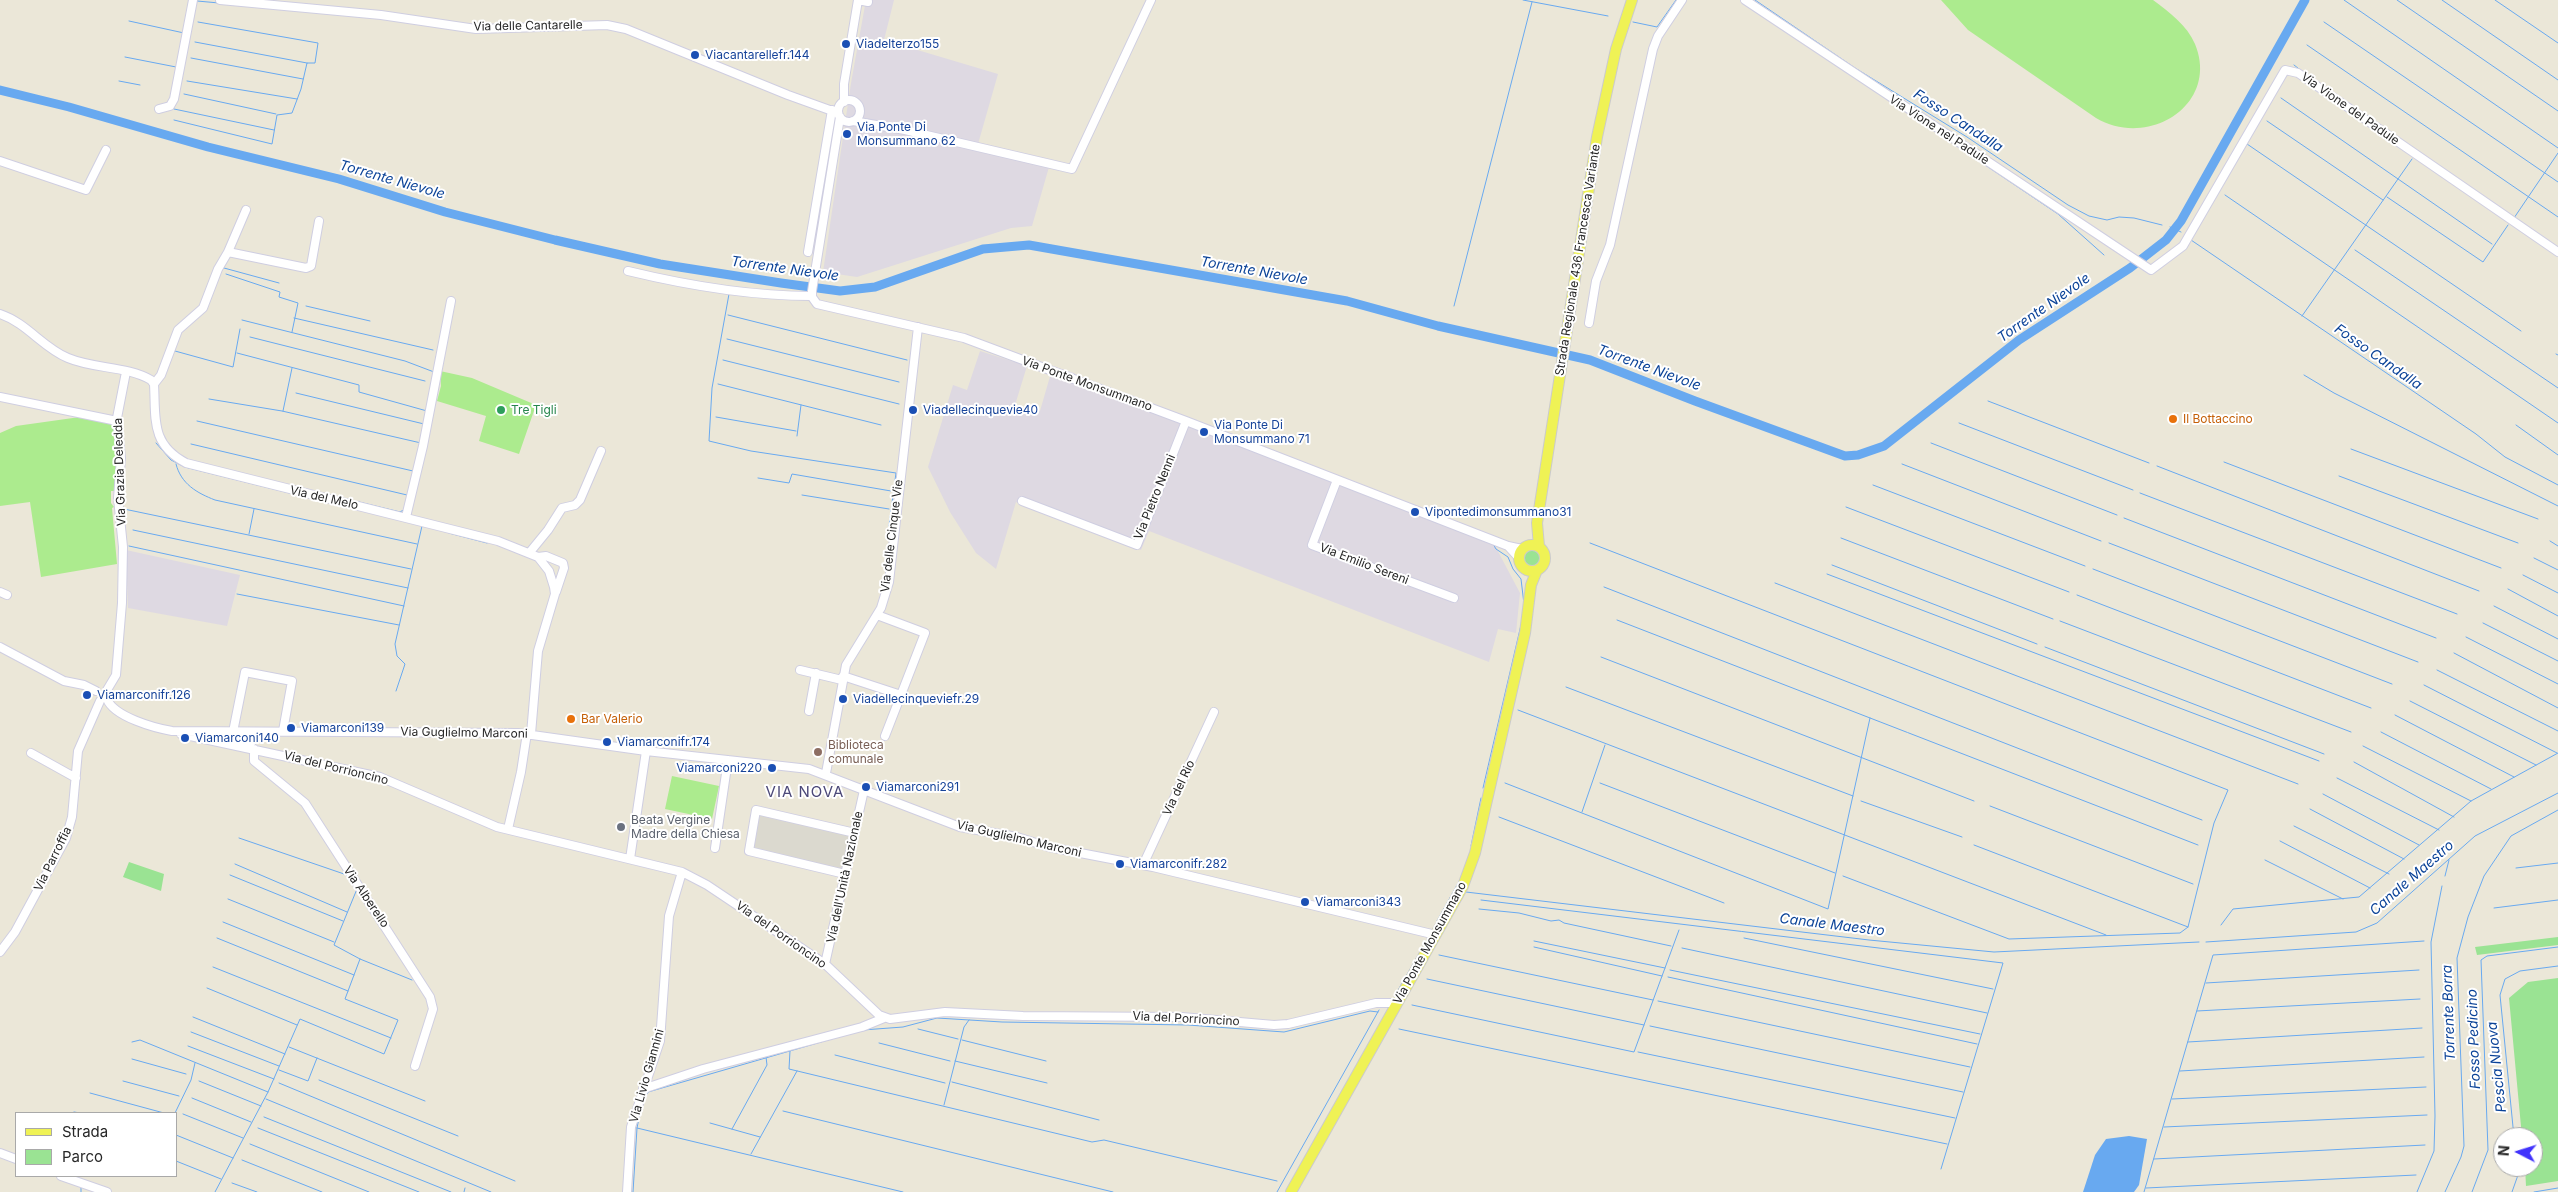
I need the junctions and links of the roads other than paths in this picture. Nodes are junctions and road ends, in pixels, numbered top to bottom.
1 (193, 0) edge
2 (220, 0) edge
3 (858, 0) edge
4 (1152, 0) edge
5 (1632, 0) edge
6 (1682, 0) edge
7 (1746, 0) edge
8 (260, 2) edge
9 (868, 2) dead end
10 (845, 78) junction
11 (853, 101) junction
12 (159, 109) dead end
13 (839, 110) junction
14 (860, 111) junction
15 (850, 121) junction
16 (873, 124) junction
17 (833, 140) junction
18 (106, 150) dead end
19 (0, 161) edge
20 (246, 210) dead end
21 (320, 221) dead end
22 (228, 252) junction
23 (808, 252) dead end
24 (2558, 252) edge
25 (2134, 258) joint
26 (628, 271) dead end
27 (812, 294) junction
28 (451, 301) dead end
29 (1, 316) edge
30 (1589, 323) dead end
31 (902, 324) junction
32 (918, 327) junction
33 (934, 331) junction
34 (915, 346) junction
35 (126, 372) junction
36 (154, 384) junction
37 (0, 397) edge
38 (1186, 420) junction
39 (117, 421) junction
40 (600, 451) dead end
41 (1337, 480) junction
42 (1022, 501) dead end
43 (406, 517) junction
44 (1527, 549) junction
45 (530, 552) junction
46 (538, 557) junction
47 (1532, 570) junction
48 (555, 594) junction
49 (1454, 598) dead end
50 (877, 614) junction
51 (0, 647) edge
52 (800, 670) dead end
53 (816, 673) junction
54 (842, 678) junction
55 (107, 690) junction
56 (96, 691) junction
57 (901, 695) junction
58 (104, 700) junction
59 (809, 712) dead end
60 (1214, 712) dead end
61 (172, 731) junction
62 (283, 731) junction
63 (230, 732) junction
64 (529, 734) junction
65 (885, 736) dead end
66 (223, 742) junction
67 (252, 743) junction
68 (646, 751) junction
69 (31, 753) dead end
70 (728, 760) junction
71 (826, 773) junction
72 (76, 778) junction
73 (864, 790) junction
74 (508, 830) junction
75 (855, 832) junction
76 (715, 848) dead end
77 (630, 859) junction
78 (1143, 865) junction
79 (682, 872) junction
80 (845, 874) junction
81 (1436, 935) junction
82 (0, 952) edge
83 (825, 964) junction
84 (1396, 1003) junction
85 (884, 1018) junction
86 (415, 1066) dead end
87 (643, 1089) junction
88 (0, 1153) edge
89 (15, 1159) edge
90 (64, 1177) edge
91 (107, 1192) edge
92 (627, 1192) edge
93 (1292, 1192) edge

1 - 12 street
2 - 8 street, Via delle Cantarelle
3 - 9 street
3 - 10 street
4 - 16 street
5 - 44 main road, Strada Regionale 436 Francesca Variante
6 - 30 street
7 - 25 street, Via Vione nel Padule
8 - 13 street, Via delle Cantarelle
10 - 11 street
10 - 13 street
11 - 13 street
11 - 14 street
13 - 15 street, Via delle Cantarelle
13 - 17 street
14 - 15 street
14 - 16 street
15 - 16 street
15 - 17 street
17 - 23 street
17 - 27 street
18 - 19 street
20 - 22 street
21 - 22 street
22 - 36 street
24 - 25 street, Via Vione del Padule
26 - 27 street
27 - 31 street, Via Ponte Monsummano
28 - 43 street
29 - 35 street
31 - 32 street, Via Ponte Monsummano
31 - 34 street
32 - 33 street, Via Ponte Monsummano
32 - 34 street, Via delle Cinque Vie
33 - 34 street
33 - 38 street, Via Ponte Monsummano
34 - 50 street, Via delle Cinque Vie
35 - 36 street
35 - 39 street, Via Grazia Deledda
36 - 43 street, Via del Melo
37 - 39 street
38 - 41 street, Via Ponte Monsummano
38 - 42 street, Via Pietro Nenni
39 - 55 street, Via Grazia Deledda
40 - 45 street
41 - 44 street, Via Ponte Monsummano
41 - 49 street, Via Emilio Sereni
43 - 45 street, Via del Melo
44 - 47 main road
44 - 47 main road
45 - 46 street, Via del Melo
46 - 48 street, Via del Melo
46 - 48 street
47 - 81 main road, Via Ponte Monsummano
48 - 64 street
50 - 54 street, Via delle Cinque Vie
50 - 57 street
51 - 56 street
52 - 53 street
53 - 54 street
53 - 59 street
54 - 57 street
54 - 71 street, Via delle Cinque Vie
55 - 56 street
55 - 58 street
56 - 58 street
57 - 65 street
58 - 61 street
58 - 72 street, Via Parroffia
60 - 78 street, Via del Rio
61 - 63 street
61 - 66 street, Via del Porrioncino
62 - 63 street
62 - 64 street, Via Guglielmo Marconi
62 - 67 street, Via Guglielmo Marconi
63 - 66 street
63 - 67 street
64 - 68 street, Via Guglielmo Marconi
64 - 74 street
66 - 67 street, Via del Porrioncino
67 - 74 street, Via del Porrioncino
67 - 86 street, Via Alberello
68 - 70 street, Via Guglielmo Marconi
68 - 77 street
69 - 72 street
70 - 71 street, Via Guglielmo Marconi
70 - 76 street
71 - 73 street, Via Guglielmo Marconi
72 - 82 street, Via Parroffia
73 - 75 street, Via dell'Unità Nazionale
73 - 78 street, Via Guglielmo Marconi
74 - 77 street, Via del Porrioncino
75 - 80 street, Via dell'Unità Nazionale
75 - 80 street
77 - 79 street, Via del Porrioncino
78 - 81 street, Via Guglielmo Marconi
79 - 83 street, Via del Porrioncino
79 - 87 street, Via Livio Giannini
80 - 83 street, Via dell'Unità Nazionale
81 - 84 main road, Via Ponte Monsummano
83 - 85 street, Via del Porrioncino
84 - 85 street, Via del Porrioncino
84 - 93 main road, Via Ponte Monsummano
85 - 87 street
87 - 92 street, Via Livio Giannini
88 - 89 street
90 - 91 street

